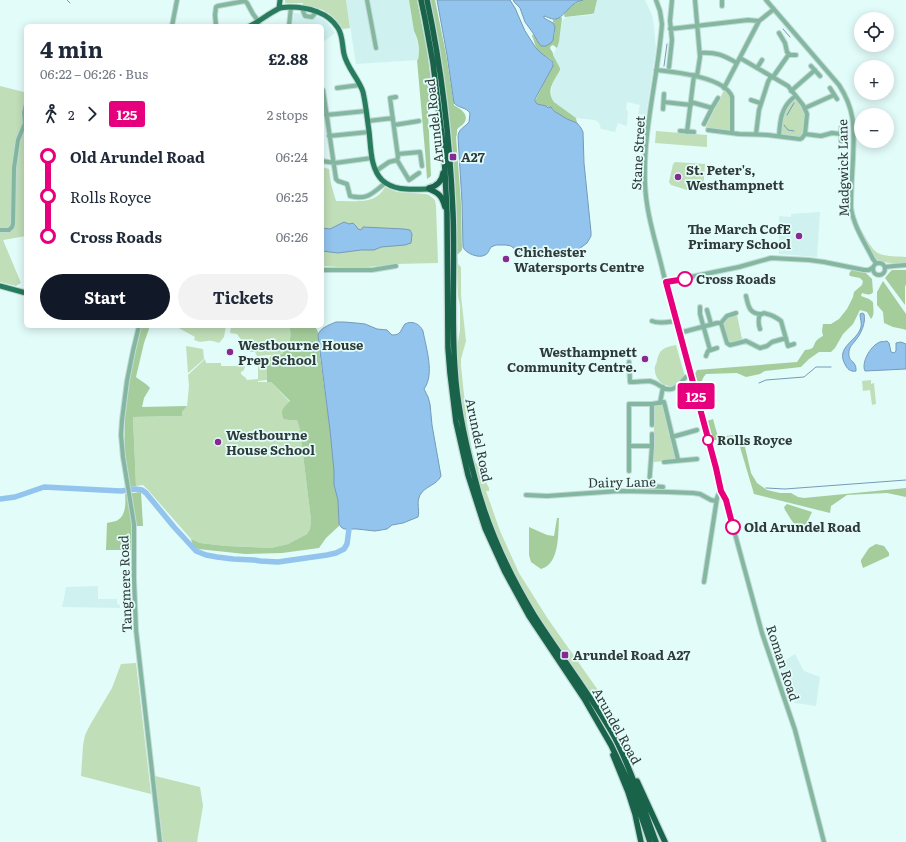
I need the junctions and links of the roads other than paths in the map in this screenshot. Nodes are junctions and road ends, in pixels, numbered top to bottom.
1 (177, 0) edge
2 (280, 0) edge
3 (367, 0) edge
4 (421, 0) edge
5 (427, 0) edge
6 (656, 0) edge
7 (672, 0) edge
8 (695, 0) edge
9 (722, 0) edge
10 (766, 0) edge
11 (722, 6) dead end
12 (291, 7) junction
13 (279, 8) junction
14 (774, 9) junction
15 (759, 21) junction
16 (259, 22) junction
17 (172, 24) edge
18 (216, 24) edge
19 (254, 24) edge
20 (289, 24) edge
21 (697, 26) junction
22 (670, 29) junction
23 (779, 33) dead end
24 (376, 48) dead end
25 (700, 53) junction
26 (789, 54) junction
27 (796, 55) dead end
28 (740, 58) junction
29 (762, 60) dead end
30 (737, 63) junction
31 (811, 66) dead end
32 (670, 67) dead end
33 (757, 68) junction
34 (656, 70) junction
35 (815, 70) junction
36 (696, 76) junction
37 (820, 76) dead end
38 (773, 77) junction
39 (360, 85) junction
40 (337, 88) dead end
41 (724, 88) junction
42 (830, 88) dead end
43 (791, 91) junction
44 (664, 94) dead end
45 (834, 95) junction
46 (396, 97) dead end
47 (324, 98) edge
48 (718, 98) dead end
49 (793, 98) dead end
50 (837, 99) dead end
51 (751, 100) dead end
52 (664, 102) junction
53 (760, 103) junction
54 (691, 104) junction
55 (712, 108) junction
56 (805, 108) junction
57 (663, 109) dead end
58 (366, 111) junction
59 (326, 115) junction
60 (393, 118) junction
61 (368, 121) junction
62 (419, 121) dead end
63 (24, 123) edge
64 (704, 124) dead end
65 (394, 125) junction
66 (841, 128) dead end
67 (708, 130) dead end
68 (680, 131) dead end
69 (369, 132) junction
70 (687, 132) junction
71 (694, 132) dead end
72 (732, 133) junction
73 (756, 134) junction
74 (805, 134) junction
75 (841, 134) junction
76 (329, 136) junction
77 (780, 136) junction
78 (841, 141) dead end
79 (444, 152) junction
80 (398, 154) junction
81 (372, 158) junction
82 (397, 160) junction
83 (324, 161) edge
84 (334, 163) junction
85 (422, 166) dead end
86 (376, 171) junction
87 (419, 173) dead end
88 (385, 182) junction
89 (428, 188) junction
90 (448, 229) junction
91 (0, 230) edge
92 (876, 263) junction
93 (906, 265) edge
94 (396, 266) dead end
95 (872, 268) junction
96 (884, 268) junction
97 (324, 270) edge
98 (666, 282) junction
99 (0, 286) edge
100 (24, 292) edge
101 (746, 296) dead end
102 (700, 307) dead end
103 (708, 310) dead end
104 (736, 313) dead end
105 (760, 314) junction
106 (652, 321) dead end
107 (675, 321) junction
108 (721, 323) junction
109 (711, 324) junction
110 (703, 326) junction
111 (139, 328) edge
112 (760, 329) dead end
113 (679, 332) junction
114 (786, 338) junction
115 (794, 344) dead end
116 (717, 348) dead end
117 (710, 350) junction
118 (706, 356) dead end
119 (629, 362) dead end
120 (691, 376) junction
121 (680, 384) junction
122 (663, 387) junction
123 (662, 403) junction
124 (690, 403) dead end
125 (652, 404) junction
126 (652, 425) dead end
127 (698, 430) dead end
128 (652, 434) dead end
129 (672, 437) junction
130 (630, 446) junction
131 (652, 446) junction
132 (697, 459) dead end
133 (678, 460) junction
134 (664, 462) dead end
135 (629, 471) dead end
136 (634, 486) dead end
137 (649, 486) junction
138 (663, 487) dead end
139 (721, 491) junction
140 (526, 495) dead end
141 (716, 501) junction
142 (704, 582) dead end
143 (598, 721) junction
144 (629, 767) junction
145 (160, 842) edge
146 (642, 842) edge
147 (650, 842) edge
148 (656, 842) edge
149 (665, 842) edge
150 (824, 842) edge

1 - 17 street
2 - 13 main road
3 - 24 street
4 - 79 highway, Arundel Road
5 - 144 highway, Arundel Road
6 - 34 street, Stane Street
7 - 22 street
8 - 21 street
9 - 11 street
10 - 14 street, Madgwick Lane
12 - 13 main road
12 - 20 street
12 - 39 main road
13 - 16 main road
14 - 15 street
14 - 92 street, Madgwick Lane
15 - 21 street
15 - 28 street
16 - 18 street
16 - 19 main road
21 - 22 street
21 - 25 street
22 - 32 street
23 - 26 street
25 - 30 street
25 - 36 street
26 - 27 street
26 - 38 street
28 - 30 street
28 - 33 street
29 - 33 street
30 - 41 street
31 - 35 street
33 - 38 street
34 - 36 street
34 - 98 street, Stane Street
35 - 37 street
35 - 43 street
36 - 41 street
36 - 54 street
38 - 43 street
38 - 53 street
39 - 40 street
39 - 58 main road
41 - 72 street
42 - 45 street
43 - 56 street
44 - 52 street
45 - 50 street
45 - 56 street
46 - 60 street
47 - 59 street
48 - 55 street
49 - 77 street
51 - 53 street
52 - 54 street
52 - 57 street
53 - 73 street
54 - 55 street
54 - 70 street
55 - 64 street
56 - 74 street
58 - 59 street
58 - 61 main road
59 - 76 street
60 - 61 street
60 - 65 street
61 - 69 main road
62 - 65 street
63 - 91 street
65 - 80 street
66 - 75 street
67 - 72 street
68 - 70 street
69 - 76 street
69 - 81 main road
70 - 71 street
72 - 73 street
73 - 77 street
74 - 75 street
74 - 77 street
75 - 78 street
76 - 84 street
79 - 89 highway
79 - 90 highway, Arundel Road
80 - 82 street
80 - 85 street
81 - 84 street
81 - 86 main road
82 - 86 street
82 - 87 street
83 - 84 street
84 - 88 street
86 - 88 main road
88 - 89 main road
89 - 90 highway
90 - 143 highway, Arundel Road
92 - 95 street
92 - 96 street
93 - 96 street
94 - 97 street
95 - 96 street
95 - 98 street
98 - 107 street, Stane Street
99 - 100 main road
101 - 105 street
102 - 110 street
103 - 109 street
104 - 108 street
105 - 112 street
105 - 114 street
106 - 107 street
107 - 113 street, Stane Street
108 - 109 street
108 - 114 street
109 - 110 street
110 - 113 street
110 - 117 street
111 - 145 street, Tangmere Road
113 - 120 street, Stane Street
114 - 115 street
116 - 117 street
117 - 118 street
119 - 122 street
120 - 121 street
120 - 139 street, Stane Street
121 - 122 street
121 - 124 street
122 - 123 street
123 - 125 street
123 - 129 street
125 - 126 street
125 - 130 street
127 - 129 street
128 - 131 street
129 - 133 street
130 - 131 street
130 - 135 street
131 - 137 street
132 - 133 street
133 - 134 street
136 - 137 street
137 - 138 street
139 - 141 street
139 - 150 street, Roman Road
140 - 141 street, Dairy Lane
141 - 142 street
143 - 146 highway
143 - 147 highway, Arundel Road
144 - 148 highway, Arundel Road
144 - 149 highway

